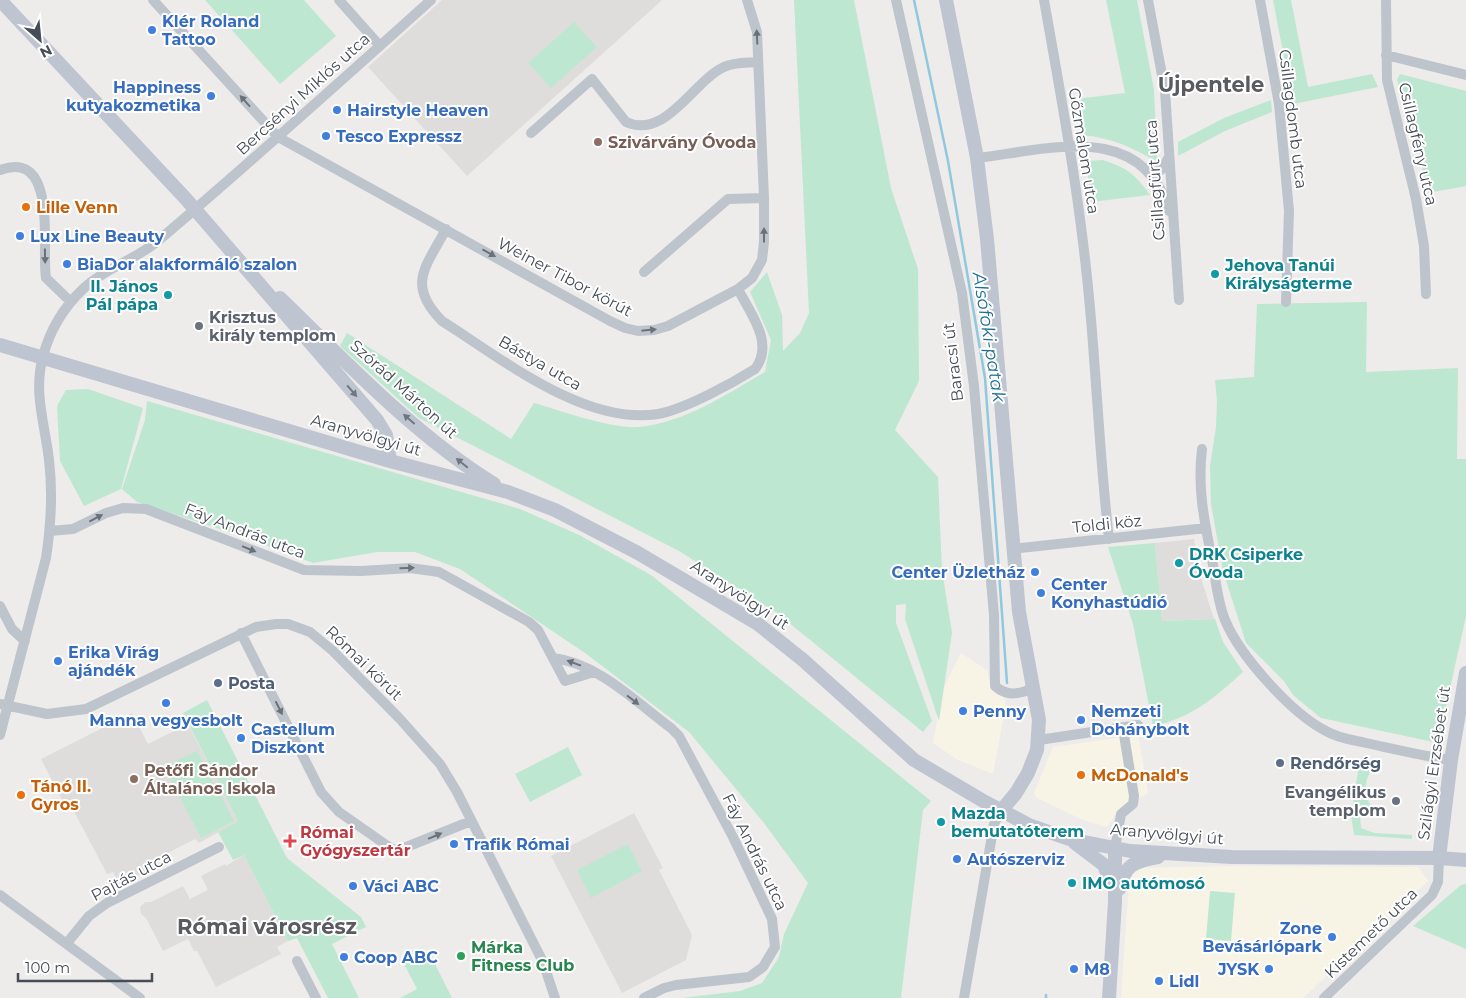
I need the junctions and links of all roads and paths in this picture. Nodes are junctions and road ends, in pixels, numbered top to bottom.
1 (0, 0) edge
2 (152, 0) edge
3 (339, 0) edge
4 (431, 0) edge
5 (747, 0) edge
6 (896, 0) edge
7 (946, 0) edge
8 (1044, 0) edge
9 (1148, 0) edge
10 (1260, 0) edge
11 (1386, 0) edge
12 (380, 46) junction
13 (1386, 54) junction
14 (758, 62) junction
15 (1466, 74) edge
16 (531, 133) dead end
17 (278, 137) junction
18 (1070, 146) junction
19 (1169, 156) junction
20 (977, 158) junction
21 (0, 170) edge
22 (1147, 171) junction
23 (764, 198) junction
24 (195, 210) junction
25 (1173, 224) junction
26 (446, 229) junction
27 (219, 238) junction
28 (644, 272) dead end
29 (738, 289) junction
30 (1426, 294) dead end
31 (1179, 300) dead end
32 (71, 302) junction
33 (1286, 302) dead end
34 (0, 345) edge
35 (42, 358) junction
36 (1202, 449) dead end
37 (390, 461) junction
38 (508, 492) junction
39 (1206, 528) junction
40 (50, 532) junction
41 (1109, 539) junction
42 (1012, 549) junction
43 (0, 606) edge
44 (241, 633) junction
45 (25, 641) junction
46 (553, 658) junction
47 (594, 672) junction
48 (1466, 673) edge
49 (1033, 688) junction
50 (3, 705) edge
51 (1138, 725) dead end
52 (1119, 728) junction
53 (0, 735) edge
54 (1039, 740) junction
55 (1451, 760) junction
56 (1016, 793) junction
57 (1001, 811) junction
58 (1018, 820) junction
59 (471, 821) junction
60 (1069, 839) junction
61 (219, 847) dead end
62 (1115, 848) junction
63 (1172, 854) junction
64 (1438, 858) junction
65 (1466, 860) edge
66 (0, 895) edge
67 (1115, 902) junction
68 (67, 943) junction
69 (297, 961) dead end
70 (140, 998) edge
71 (316, 998) edge
72 (555, 998) edge
73 (644, 998) edge
74 (964, 998) edge
75 (1109, 998) edge
76 (1324, 998) edge

1 - 24 street, Szórád Márton út
17 -> 2 street, Weiner Tibor körút
3 - 12 street
4 - 12 street, Bercsényi Miklós utca
14 -> 5 street, Weiner Tibor körút
6 - 49 street, Baracsi út
7 - 20 street
8 - 18 street, Gőzmalom utca
9 - 19 street, Csillagfürt utca
10 - 33 street, Csillagdomb utca
11 - 13 street, Csillagfény utca
12 - 17 street, Bercsényi Miklós utca
13 - 15 street
13 - 30 street, Csillagfény utca
14 - 16 street
14 - 23 street, Weiner Tibor körút
17 - 24 street, Bercsényi Miklós utca
17 - 26 street, Weiner Tibor körút
18 - 20 street
18 - 22 street
18 - 41 street, Gőzmalom utca
19 - 22 street
19 - 25 street, Csillagfürt utca
20 - 42 street
21 -> 32 street
22 - 25 street
23 - 28 street
29 -> 23 street, Weiner Tibor körút
24 - 27 street, Szórád Márton út
24 - 32 street, Bercsényi Miklós utca
25 - 31 street, Csillagfürt utca
26 -> 29 street, Weiner Tibor körút
26 - 29 street, Bástya utca
27 -> 37 street, Szórád Márton út
38 -> 27 street, Szórád Márton út
32 - 35 street, Bercsényi Miklós utca
34 - 35 street, Aranyvölgyi út
35 - 37 street, Aranyvölgyi út
35 - 40 street, Bercsényi Miklós utca
36 - 39 street
37 - 38 street, Aranyvölgyi út
38 - 57 street, Aranyvölgyi út
39 - 41 street, Toldi köz
39 - 55 street
40 - 45 street, Bercsényi Miklós utca
40 -> 46 street, Fáy András utca
41 - 42 street, Toldi köz
42 - 49 street
43 - 45 street
44 - 50 street, Római körút
44 - 59 street, Római körút
44 -> 59 street
45 - 50 street, Bercsényi Miklós utca
47 -> 46 street, Fáy András utca
46 - 47 street, Fáy András utca
47 -> 73 street, Fáy András utca
48 - 55 street, Szilágyi Erzsébet út
49 - 54 street
50 - 53 street, Bercsényi Miklós utca
51 - 52 street
52 - 54 street
52 - 62 street
54 - 56 street
55 - 64 street, Szilágyi Erzsébet út
56 - 57 street
56 - 58 street
57 - 58 street, Aranyvölgyi út
57 - 74 street
58 - 60 street, Aranyvölgyi út
59 - 72 street, Római körút
60 - 62 street, Aranyvölgyi út
60 - 67 street
61 - 68 street, Pajtás utca
62 - 63 street, Aranyvölgyi út
62 - 67 street
63 - 64 street, Aranyvölgyi út
63 - 67 street
64 - 65 street, Aranyvölgyi út
64 - 76 street, Kistemető utca
66 - 68 street
67 - 75 street
68 - 70 street
69 - 71 street

